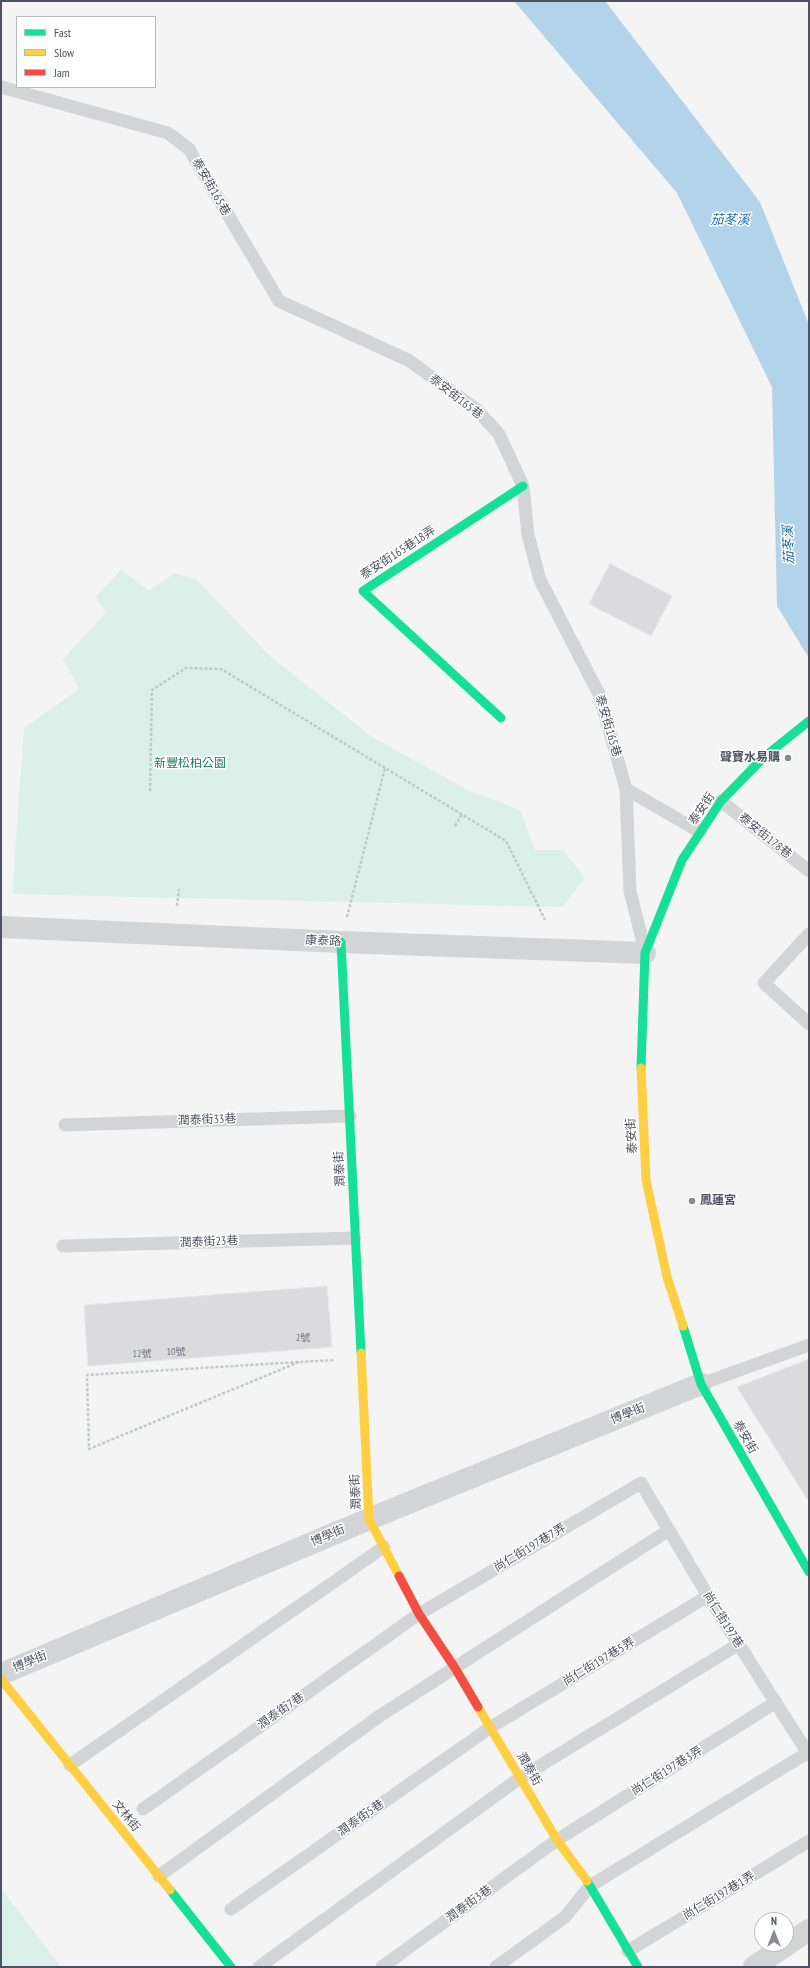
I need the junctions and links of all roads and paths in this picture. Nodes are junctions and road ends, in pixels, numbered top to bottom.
1 (1, 87) edge
2 (523, 486) junction
3 (501, 718) dead end
4 (808, 724) edge
5 (385, 768) junction
6 (626, 790) junction
7 (150, 791) dead end
8 (721, 800) junction
9 (462, 814) junction
10 (455, 826) dead end
11 (700, 832) junction
12 (809, 871) edge
13 (179, 889) dead end
14 (177, 906) dead end
15 (545, 920) dead end
16 (1, 927) edge
17 (809, 934) edge
18 (341, 942) junction
19 (646, 953) junction
20 (809, 1024) edge
21 (350, 1116) junction
22 (65, 1125) dead end
23 (355, 1238) junction
24 (64, 1246) dead end
25 (809, 1345) edge
26 (361, 1359) junction
27 (299, 1362) junction
28 (701, 1384) junction
29 (641, 1483) joint
30 (369, 1519) junction
31 (669, 1530) junction
32 (384, 1547) junction
33 (809, 1572) edge
34 (708, 1596) junction
35 (419, 1614) junction
36 (738, 1644) junction
37 (455, 1668) junction
38 (1, 1674) edge
39 (1, 1679) edge
40 (776, 1702) junction
41 (491, 1727) junction
42 (808, 1754) edge
43 (70, 1765) junction
44 (520, 1778) junction
45 (143, 1808) dead end
46 (557, 1840) junction
47 (809, 1841) edge
48 (159, 1876) junction
49 (590, 1886) junction
50 (231, 1909) dead end
51 (809, 1930) edge
52 (631, 1961) edge
53 (226, 1965) edge
54 (260, 1967) edge
55 (382, 1967) edge
56 (496, 1967) edge
57 (754, 1967) edge

1 - 2 lane, 泰安街165巷
2 - 3 street, 泰安街165巷18弄
2 - 6 lane, 泰安街165巷
4 - 8 street, 泰安街
5 - 7 path
5 - 9 path
5 - 18 path
6 - 11 lane
6 - 19 lane, 泰安街165巷
8 - 11 street, 泰安街
8 - 12 lane, 泰安街178巷
9 - 10 path
9 - 15 path
11 - 19 street, 泰安街
13 - 14 path
16 - 18 street, 康泰路
17 - 20 lane
18 - 19 street, 康泰路
18 - 21 street, 潤泰街
19 - 28 street, 泰安街
21 - 22 lane, 潤泰街33巷
21 - 23 street, 潤泰街
23 - 24 lane, 潤泰街23巷
23 - 26 street, 潤泰街
25 - 28 lane
26 - 27 path
26 - 30 street, 潤泰街
27 - 27 path
28 - 30 street, 博學街
28 - 33 street, 泰安街
29 - 31 lane, 尚仁街197巷
29 - 35 lane, 尚仁街197巷7弄
30 - 32 street, 潤泰街
30 - 38 street, 博學街
31 - 34 lane, 尚仁街197巷
31 - 37 lane
32 - 35 street, 潤泰街
32 - 43 lane
34 - 36 lane, 尚仁街197巷
34 - 41 lane, 尚仁街197巷5弄
35 - 37 street, 潤泰街
35 - 45 lane, 潤泰街7巷
36 - 40 lane, 尚仁街197巷
36 - 44 lane
37 - 41 street, 潤泰街
37 - 48 lane
39 - 43 street, 文林街
40 - 42 lane, 尚仁街197巷
40 - 46 lane, 尚仁街197巷3弄
41 - 44 street, 潤泰街
41 - 50 lane, 潤泰街5巷
42 - 49 lane
43 - 48 street, 文林街
44 - 46 street, 潤泰街
44 - 54 lane
46 - 49 street, 潤泰街
46 - 55 lane, 潤泰街3巷
47 - 52 lane, 尚仁街197巷1弄
48 - 53 street, 文林街
49 - 52 street, 潤泰街
49 - 56 lane
51 - 57 street

